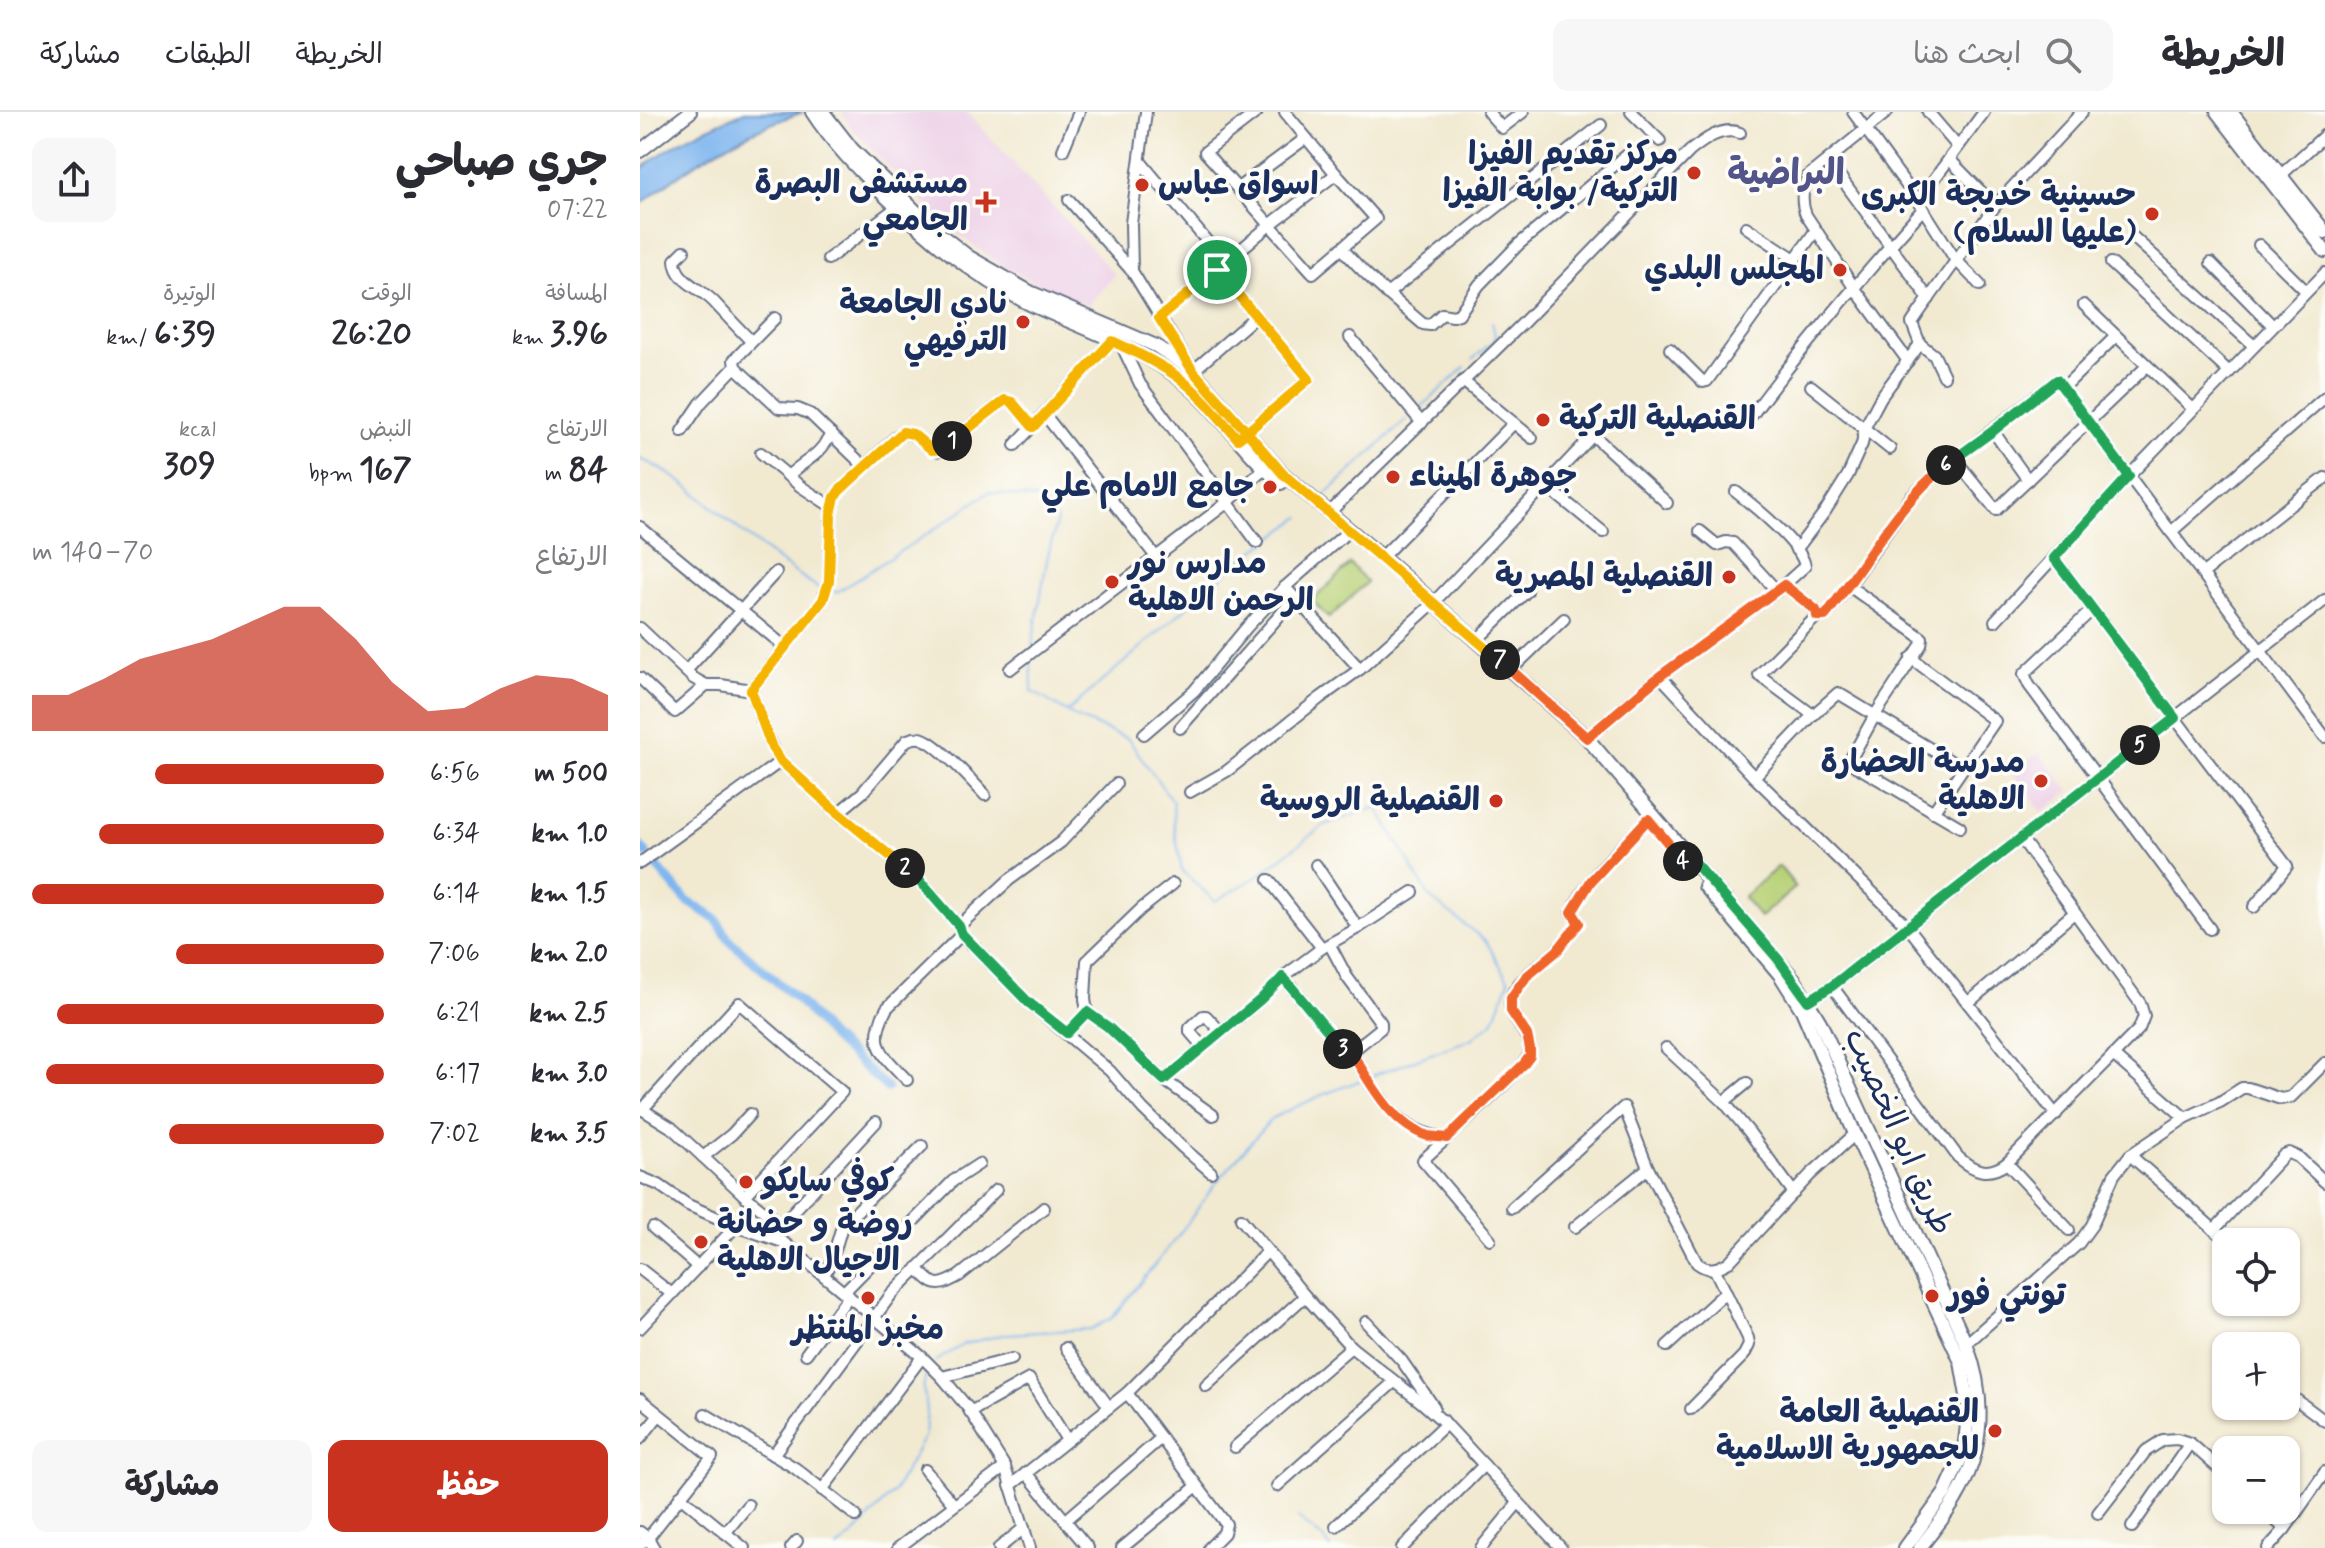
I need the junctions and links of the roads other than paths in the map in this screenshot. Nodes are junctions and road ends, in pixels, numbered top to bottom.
1 (690, 112) edge
2 (816, 112) edge
3 (1079, 112) edge
4 (1146, 112) edge
5 (1257, 112) edge
6 (1285, 112) edge
7 (1488, 112) edge
8 (1523, 112) edge
9 (1853, 112) edge
10 (1887, 112) edge
11 (1928, 112) edge
12 (1984, 112) edge
13 (2082, 112) edge
14 (2217, 112) edge
15 (2231, 112) edge
16 (1634, 113) edge
17 (1601, 125) dead end
18 (1866, 129) junction
19 (1740, 133) dead end
20 (2325, 135) edge
21 (1306, 138) junction
22 (1660, 141) dead end
23 (1958, 147) junction
24 (1063, 150) dead end
25 (640, 151) edge
26 (1627, 155) dead end
27 (1949, 159) junction
28 (1828, 160) junction
29 (1140, 161) junction
30 (1336, 174) junction
31 (2281, 175) junction
32 (1238, 188) junction
33 (1069, 200) dead end
34 (1920, 205) junction
35 (1995, 206) junction
36 (897, 207) junction
37 (1271, 224) junction
38 (1746, 227) dead end
39 (1816, 230) junction
40 (2325, 232) edge
41 (2133, 237) dead end
42 (1891, 245) junction
43 (2259, 245) dead end
44 (1342, 248) junction
45 (684, 251) dead end
46 (2325, 251) edge
47 (828, 259) dead end
48 (1795, 259) junction
49 (1955, 259) junction
50 (2111, 263) dead end
51 (2211, 263) dead end
52 (1221, 267) junction
53 (1132, 271) junction
54 (2325, 273) edge
55 (1980, 285) dead end
56 (1853, 286) junction
57 (2306, 291) junction
58 (1387, 294) junction
59 (1028, 297) junction
60 (1929, 299) junction
61 (2084, 305) dead end
62 (1256, 316) junction
63 (775, 318) dead end
64 (1159, 318) junction
65 (2273, 326) junction
66 (2116, 336) junction
67 (1350, 337) dead end
68 (751, 341) junction
69 (1117, 344) junction
70 (1920, 344) junction
71 (2254, 346) junction
72 (1670, 349) dead end
73 (1908, 361) junction
74 (2147, 366) junction
75 (735, 367) junction
76 (1193, 371) junction
77 (2229, 372) junction
78 (1944, 376) dead end
79 (1463, 381) junction
80 (1811, 386) dead end
81 (2063, 388) junction
82 (2325, 397) edge
83 (2193, 409) junction
84 (1045, 415) junction
85 (1752, 415) dead end
86 (2088, 421) junction
87 (1422, 423) junction
88 (1514, 423) junction
89 (1033, 427) junction
90 (1865, 427) junction
91 (682, 431) dead end
92 (1993, 431) junction
93 (831, 434) junction
94 (1242, 435) junction
95 (1532, 438) dead end
96 (1015, 445) dead end
97 (1890, 449) dead end
98 (761, 453) dead end
99 (1954, 458) junction
100 (865, 467) junction
101 (1265, 468) junction
102 (788, 476) junction
103 (2129, 476) junction
104 (2325, 478) edge
105 (2028, 480) junction
106 (1545, 485) junction
107 (1736, 492) dead end
108 (1228, 502) junction
109 (1667, 503) dead end
110 (832, 507) junction
111 (1329, 513) junction
112 (1700, 531) dead end
113 (642, 532) edge
114 (1603, 532) dead end
115 (2171, 532) junction
116 (1344, 535) junction
117 (1257, 542) dead end
118 (1796, 550) junction
119 (1156, 557) junction
120 (1382, 557) junction
121 (2054, 558) junction
122 (776, 572) dead end
123 (2202, 574) junction
124 (1849, 586) junction
125 (1285, 587) junction
126 (1781, 588) junction
127 (1527, 591) dead end
128 (1295, 598) junction
129 (2325, 600) edge
130 (1431, 605) junction
131 (2093, 609) junction
132 (741, 610) junction
133 (1817, 616) junction
134 (1564, 619) dead end
135 (1995, 621) dead end
136 (640, 628) edge
137 (1477, 640) junction
138 (785, 647) junction
139 (2260, 651) junction
140 (1911, 658) junction
141 (1010, 669) dead end
142 (1360, 669) junction
143 (1511, 670) junction
144 (686, 671) junction
145 (1660, 676) junction
146 (640, 678) edge
147 (706, 685) junction
148 (751, 690) junction
149 (1813, 715) junction
150 (1875, 715) junction
151 (2175, 718) junction
152 (2320, 721) edge
153 (1180, 728) dead end
154 (1144, 734) dead end
155 (2325, 737) edge
156 (1587, 738) junction
157 (781, 761) junction
158 (1962, 768) junction
159 (1754, 777) junction
160 (2097, 778) junction
161 (1116, 784) dead end
162 (1190, 792) dead end
163 (985, 795) dead end
164 (1933, 812) junction
165 (838, 813) junction
166 (1648, 819) junction
167 (1960, 827) dead end
168 (2021, 838) junction
169 (1686, 858) junction
170 (640, 863) edge
171 (1316, 865) dead end
172 (1269, 880) dead end
173 (1173, 884) dead end
174 (1413, 892) dead end
175 (2254, 907) dead end
176 (2074, 913) junction
177 (1908, 927) junction
178 (1358, 928) junction
179 (2210, 929) dead end
180 (961, 930) junction
181 (1326, 946) junction
182 (1283, 977) junction
183 (1832, 986) junction
184 (1808, 1001) junction
185 (1968, 1003) junction
186 (1087, 1012) junction
187 (1221, 1032) junction
188 (1067, 1033) junction
189 (1203, 1047) junction
190 (1666, 1048) dead end
191 (1351, 1052) junction
192 (2113, 1055) junction
193 (2324, 1065) edge
194 (907, 1080) dead end
195 (1164, 1080) junction
196 (1747, 1083) dead end
197 (1724, 1102) junction
198 (641, 1109) edge
199 (750, 1114) dead end
200 (1213, 1115) dead end
201 (2056, 1115) junction
202 (2185, 1118) junction
203 (876, 1122) dead end
204 (1855, 1134) junction
205 (1447, 1138) junction
206 (922, 1146) dead end
207 (2130, 1155) junction
208 (703, 1157) junction
209 (2007, 1163) junction
210 (979, 1164) dead end
211 (1648, 1168) junction
212 (1211, 1172) dead end
213 (640, 1177) edge
214 (2325, 1182) edge
215 (1887, 1187) junction
216 (996, 1190) dead end
217 (1794, 1193) junction
218 (745, 1196) junction
219 (1044, 1208) dead end
220 (1512, 1208) dead end
221 (1241, 1219) dead end
222 (781, 1225) junction
223 (736, 1226) junction
224 (1575, 1227) dead end
225 (653, 1228) dead end
226 (2212, 1228) edge
227 (2216, 1228) edge
228 (2069, 1230) dead end
229 (770, 1237) junction
230 (1490, 1239) dead end
231 (1268, 1251) junction
232 (698, 1267) junction
233 (917, 1268) junction
234 (640, 1269) edge
235 (1715, 1270) junction
236 (824, 1275) junction
237 (1726, 1292) junction
238 (672, 1294) junction
239 (846, 1294) junction
240 (1305, 1296) junction
241 (875, 1318) junction
242 (1366, 1322) dead end
243 (640, 1328) edge
244 (1966, 1344) junction
245 (1667, 1346) dead end
246 (1351, 1347) junction
247 (1066, 1348) dead end
248 (806, 1354) dead end
249 (922, 1357) junction
250 (1012, 1359) dead end
251 (942, 1377) junction
252 (1394, 1382) junction
253 (1206, 1386) dead end
254 (1127, 1393) junction
255 (640, 1400) edge
256 (2300, 1402) edge
257 (1109, 1407) junction
258 (1691, 1409) dead end
259 (970, 1412) junction
260 (705, 1414) dead end
261 (659, 1415) junction
262 (2325, 1421) edge
263 (1446, 1424) junction
264 (1161, 1438) junction
265 (640, 1439) edge
266 (1067, 1440) junction
267 (2190, 1443) junction
268 (1235, 1447) dead end
269 (773, 1455) junction
270 (2212, 1463) edge
271 (1484, 1465) junction
272 (1005, 1467) junction
273 (925, 1470) dead end
274 (2325, 1472) edge
275 (1026, 1473) junction
276 (1010, 1486) junction
277 (1197, 1486) junction
278 (1277, 1486) dead end
279 (822, 1490) junction
280 (680, 1496) junction
281 (1518, 1503) junction
282 (748, 1505) dead end
283 (954, 1505) junction
284 (2098, 1513) dead end
285 (856, 1516) dead end
286 (1065, 1521) junction
287 (2279, 1524) edge
288 (1336, 1526) dead end
289 (2132, 1527) dead end
290 (1024, 1528) junction
291 (2285, 1529) junction
292 (725, 1533) junction
293 (646, 1541) edge
294 (744, 1548) edge
295 (898, 1548) edge
296 (999, 1548) edge
297 (1030, 1548) edge
298 (1088, 1548) edge
299 (1122, 1548) edge
300 (1209, 1548) edge
301 (1402, 1548) edge
302 (1481, 1548) edge
303 (1561, 1548) edge
304 (1905, 1548) edge
305 (1920, 1548) edge
306 (2268, 1548) edge

1 - 25 main road
2 - 36 main road, طريق ابو الخصيب
2 - 59 main road, طريق ابو الخصيب
3 - 24 street
4 - 29 street
5 - 32 street
6 - 21 street
7 - 8 street
9 - 18 street
10 - 18 street
11 - 23 street
12 - 23 street
13 - 35 street
14 - 46 main road
15 - 31 main road
16 - 22 street
17 - 58 street
18 - 28 street
18 - 34 street
19 - 79 street
20 - 31 street
21 - 30 street
21 - 32 street
23 - 27 street
26 - 58 street
27 - 34 street
27 - 35 street
28 - 39 street
28 - 42 street
29 - 52 street
29 - 53 street
30 - 37 street
30 - 44 street
31 - 40 main road
32 - 37 street
33 - 53 street
34 - 42 street
34 - 49 street
35 - 49 street
36 - 47 street
36 - 59 main road, طريق ابو الخصيب
37 - 44 street
37 - 52 street
38 - 48 street
39 - 48 street
39 - 56 street
41 - 71 street
42 - 56 street
42 - 60 street
43 - 57 street
44 - 58 street
45 - 68 street
48 - 72 street
49 - 55 street
49 - 60 street
50 - 77 street
51 - 65 street
52 - 62 street
52 - 64 street
53 - 64 street
54 - 57 street
56 - 73 street
56 - 85 street
57 - 65 street
59 - 69 main road, طريق ابو الخصيب
59 - 76 main road, طريق ابو الخصيب
60 - 70 street
61 - 66 street
62 - 76 street
62 - 94 street
63 - 68 street
64 - 76 street
65 - 71 street
66 - 74 street
66 - 81 street
67 - 87 street
68 - 75 street
69 - 84 street
69 - 94 main road, طريق ابو الخصيب
69 - 108 street
70 - 73 street
70 - 78 street
71 - 77 street
73 - 90 street
74 - 83 street
74 - 86 street
75 - 91 street
75 - 93 street
76 - 94 main road, طريق ابو الخصيب
77 - 83 street
79 - 87 street
79 - 88 street
80 - 90 street
81 - 86 street
81 - 92 street
82 - 115 street
83 - 103 street
84 - 89 street
84 - 119 street
86 - 103 street
86 - 105 street
87 - 111 street
88 - 95 street
88 - 120 street
89 - 96 street
89 - 100 street
90 - 97 street
90 - 118 street
92 - 99 street
92 - 105 street
93 - 100 street
93 - 102 street
94 - 101 main road, طريق ابو الخصيب
94 - 111 main road, طريق ابو الخصيب
98 - 102 street
99 - 105 street
99 - 124 street
100 - 110 street
101 - 108 street
101 - 116 main road, طريق ابو الخصيب
102 - 110 street
103 - 115 street
103 - 121 street
104 - 123 street
106 - 109 street
106 - 114 street
106 - 130 street
107 - 118 street
108 - 117 street
108 - 119 street
110 - 138 street
111 - 120 main road, طريق ابو الخصيب
112 - 126 street
113 - 132 street
115 - 123 street
116 - 125 street
116 - 130 main road, طريق ابو الخصيب
118 - 126 street
119 - 141 street
120 - 130 main road, طريق ابو الخصيب
121 - 131 street
121 - 135 street
122 - 132 street
123 - 139 street
124 - 133 street
124 - 140 street
125 - 128 street
125 - 154 street
126 - 133 street
126 - 145 street
127 - 137 street
128 - 142 street
128 - 153 street
129 - 139 street
130 - 137 main road, طريق ابو الخصيب
130 - 142 street
130 - 166 main road, طريق ابو الخصيب
131 - 151 street
131 - 160 street
132 - 138 street
132 - 144 street
133 - 149 street
134 - 143 street
136 - 144 street
137 - 143 main road, طريق ابو الخصيب
138 - 148 street
139 - 151 street
139 - 152 street
140 - 150 street
140 - 158 street
142 - 162 street
143 - 156 main road, طريق ابو الخصيب
144 - 147 street
145 - 156 street
145 - 159 street
146 - 147 street
147 - 148 street
148 - 157 street
149 - 150 street
149 - 159 street
150 - 158 street
150 - 164 street
151 - 160 street
151 - 175 street
152 - 155 street
156 - 169 main road, طريق ابو الخصيب
157 - 165 street
157 - 170 street
158 - 164 street
159 - 177 street
160 - 168 street
160 - 179 street
161 - 180 street
163 - 165 street
164 - 167 street
165 - 180 street
166 - 169 main road, طريق ابو الخصيب
166 - 205 street
168 - 176 street
168 - 177 street
169 - 184 main road, طريق ابو الخصيب
169 - 204 main road, طريق ابو الخصيب
171 - 178 street
172 - 181 street
173 - 186 street
174 - 178 street
176 - 185 street
176 - 192 street
177 - 183 street
177 - 185 street
178 - 181 street
180 - 188 street
180 - 194 street
181 - 182 street
181 - 191 street
182 - 187 street
182 - 191 street
183 - 184 street
183 - 209 street
184 - 215 main road, طريق ابو الخصيب
185 - 201 street
186 - 188 street
186 - 195 street
187 - 189 street
187 - 189 street
188 - 212 street
189 - 195 street
190 - 197 street
191 - 205 street
192 - 201 street
192 - 202 street
193 - 202 street
195 - 200 street
196 - 197 street
197 - 217 street
198 - 208 street
198 - 218 street
199 - 208 street
201 - 209 street
202 - 207 street
203 - 222 street
204 - 215 main road, طريق ابو الخصيب
204 - 217 street
205 - 230 street
206 - 236 street
207 - 226 street
207 - 244 street
208 - 218 street
209 - 228 street
210 - 239 street
211 - 220 street
211 - 224 street
211 - 235 street
213 - 223 street
214 - 227 street
215 - 244 main road, طريق ابو الخصيب
215 - 304 main road, طريق ابو الخصيب
216 - 233 street
217 - 235 street
218 - 222 street
219 - 233 street
221 - 231 street
222 - 229 street
223 - 229 street
223 - 232 street
225 - 232 street
229 - 236 street
231 - 240 street
231 - 254 street
232 - 238 street
233 - 241 street
234 - 238 street
235 - 237 street
236 - 239 street
237 - 245 street
237 - 258 street
238 - 243 street
239 - 241 street
239 - 248 street
240 - 246 street
240 - 253 street
241 - 249 street
241 - 269 street
242 - 263 street
244 - 305 main road, طريق ابو الخصيب
246 - 252 street
246 - 268 street
247 - 257 street
249 - 251 street
249 - 279 street
250 - 251 street
251 - 259 street
252 - 263 street
252 - 278 street
254 - 257 street
254 - 264 street
255 - 261 street
256 - 262 street
257 - 266 street
259 - 266 street
259 - 272 street
260 - 269 street
261 - 265 street
261 - 280 street
263 - 271 street
263 - 288 street
264 - 277 street
264 - 286 street
266 - 275 street
267 - 270 street
267 - 284 street
267 - 289 street
269 - 279 street
271 - 281 street
271 - 301 street
272 - 276 street
272 - 283 street
273 - 283 street
274 - 291 street
275 - 276 street
275 - 286 street
276 - 290 street
277 - 299 street
277 - 300 street
279 - 285 street
280 - 292 street
280 - 293 street
281 - 302 street
281 - 303 street
282 - 292 street
283 - 295 street
286 - 298 street
287 - 291 street
290 - 296 street
290 - 297 street
291 - 306 street
292 - 294 street

